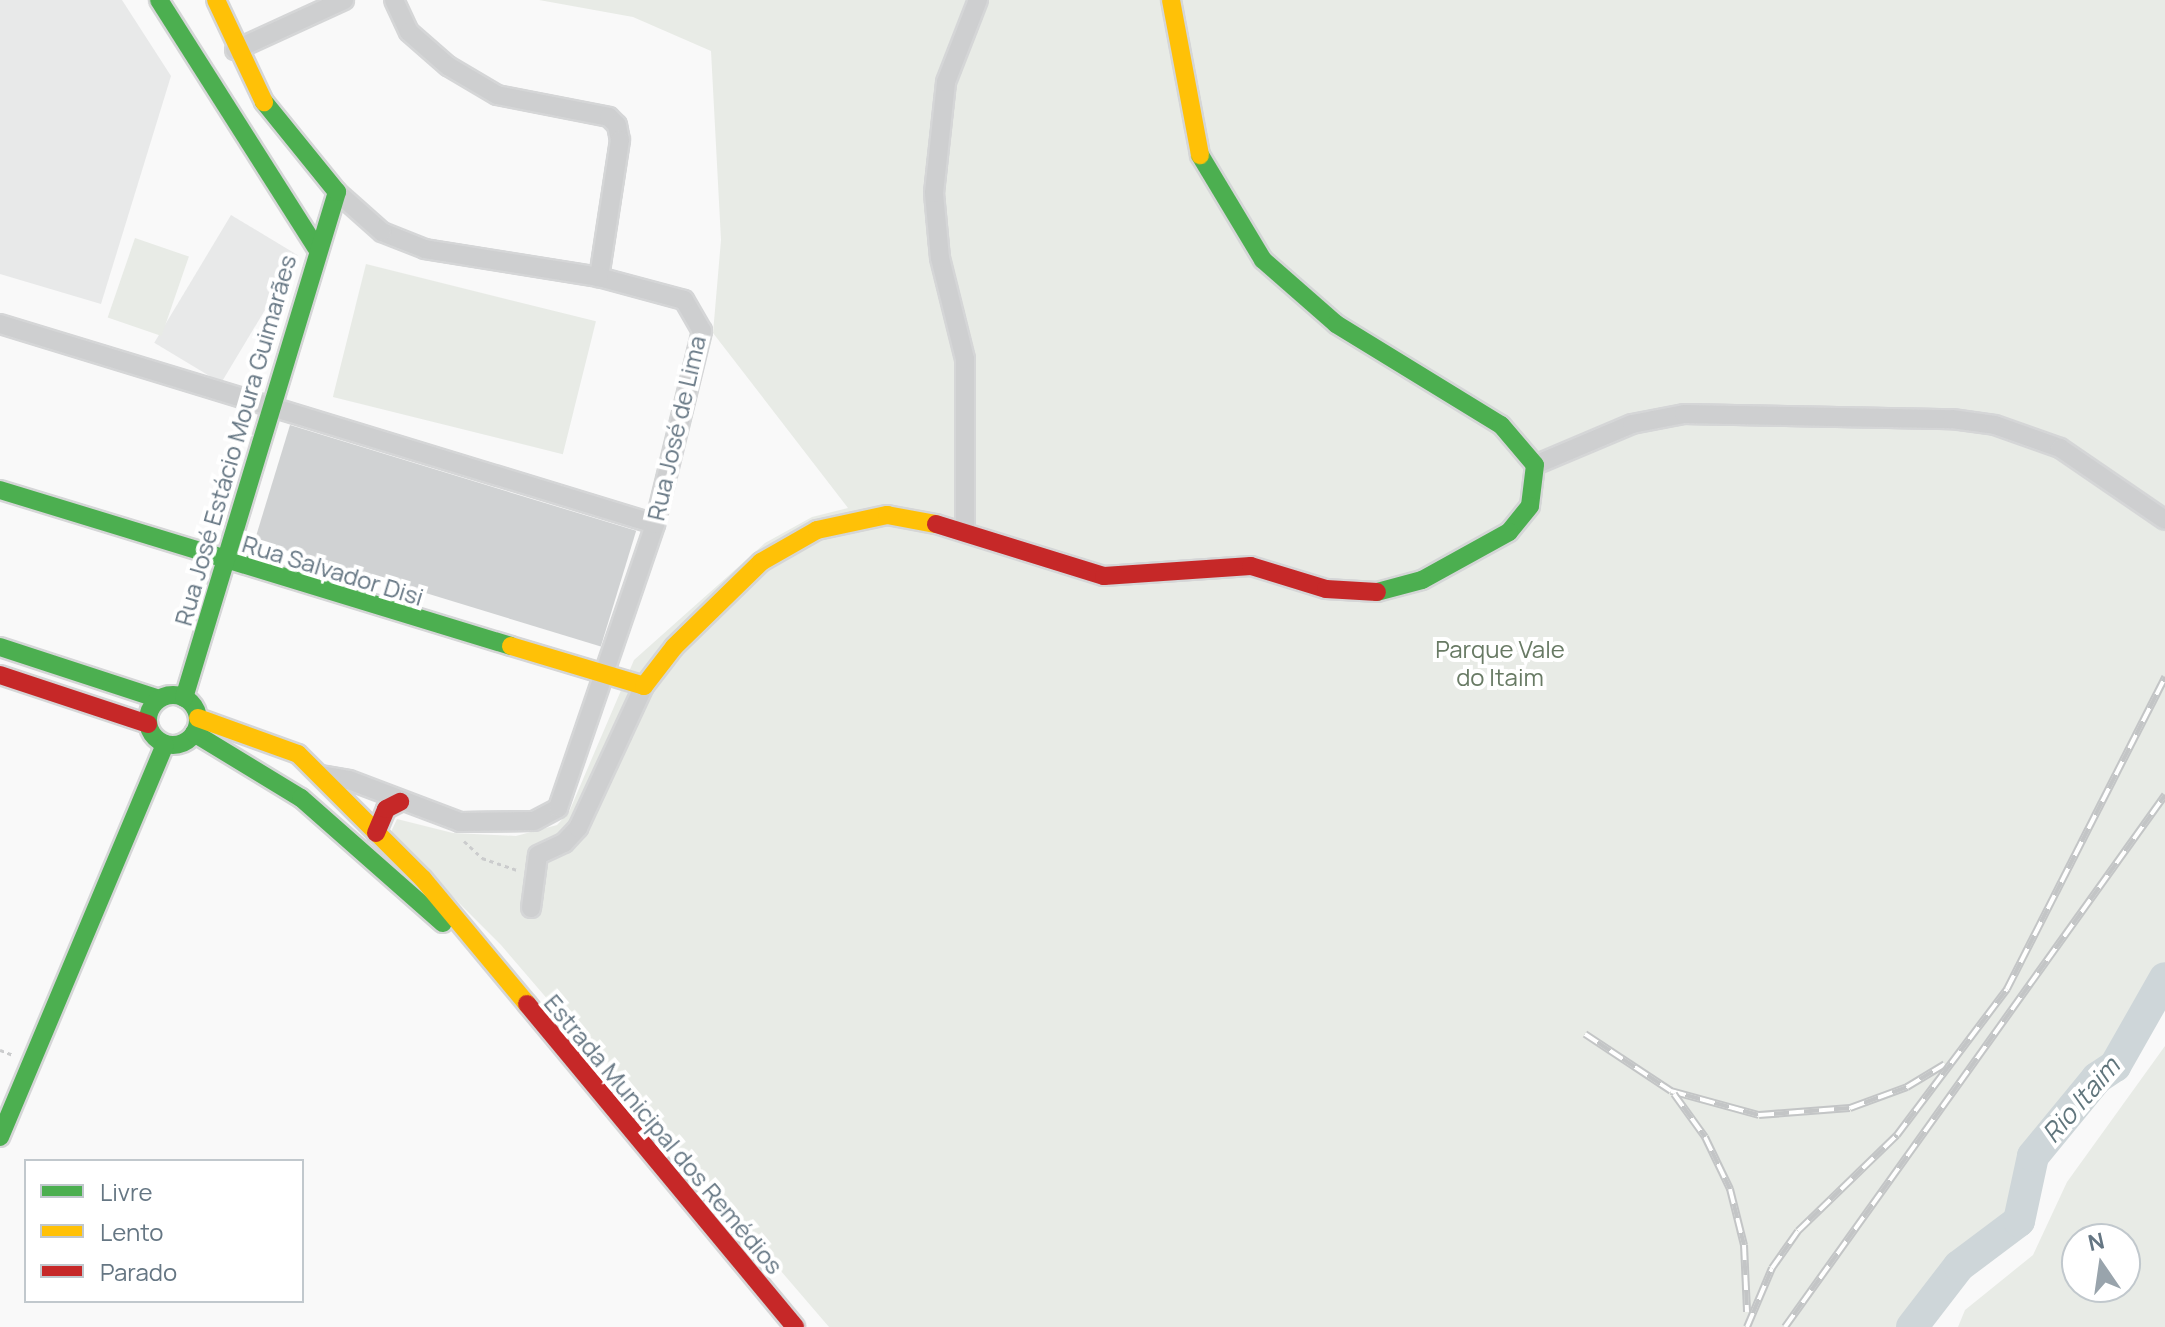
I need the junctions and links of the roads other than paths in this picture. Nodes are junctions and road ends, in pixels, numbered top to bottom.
1 (159, 0) edge
2 (216, 0) edge
3 (344, 0) edge
4 (394, 0) edge
5 (978, 0) edge
6 (1171, 0) edge
7 (235, 50) junction
8 (337, 192) junction
9 (316, 247) junction
10 (599, 277) junction
11 (0, 324) edge
12 (268, 410) junction
13 (1535, 465) junction
14 (0, 490) edge
15 (2165, 520) edge
16 (655, 524) junction
17 (965, 530) junction
18 (224, 561) junction
19 (0, 647) edge
20 (0, 675) edge
21 (607, 678) junction
22 (644, 686) junction
23 (184, 698) junction
24 (159, 699) junction
25 (148, 724) junction
26 (196, 726) junction
27 (165, 744) junction
28 (321, 775) junction
29 (287, 788) junction
30 (400, 802) junction
31 (376, 833) junction
32 (531, 908) dead end
33 (496, 971) junction
34 (0, 1137) edge
35 (795, 1327) edge

1 - 9 street, Rua José Estácio Moura Guimarães
2 - 7 street
3 - 7 street
4 - 10 street
5 - 17 street
6 - 13 street
7 - 8 street
8 - 9 street
8 - 10 street, Rua José de Lima
9 - 12 street, Rua José Estácio Moura Guimarães
10 - 16 street, Rua José de Lima
11 - 12 street
12 - 16 street
12 - 18 street, Rua José Estácio Moura Guimarães
13 - 15 street
13 - 17 street
14 - 18 street, Rua Salvador Disi
16 - 21 street, Rua José de Lima
17 - 22 street
18 - 21 street, Rua Salvador Disi
18 - 23 street, Rua José Estácio Moura Guimarães
19 - 24 street
20 - 25 street
21 - 22 street, Rua Salvador Disi
21 - 30 street, Rua José de Lima
22 - 32 street
23 - 24 street
23 - 26 street
24 - 25 street
25 - 27 street
26 - 27 street
26 - 28 street, Estrada Municipal dos Remédios
26 - 29 street, Estrada Municipal dos Remédios
27 - 34 street
28 - 29 street
28 - 30 street
28 - 31 street, Estrada Municipal dos Remédios
29 - 33 street, Estrada Municipal dos Remédios
30 - 31 street
31 - 33 street, Estrada Municipal dos Remédios
33 - 35 street, Estrada Municipal dos Remédios

